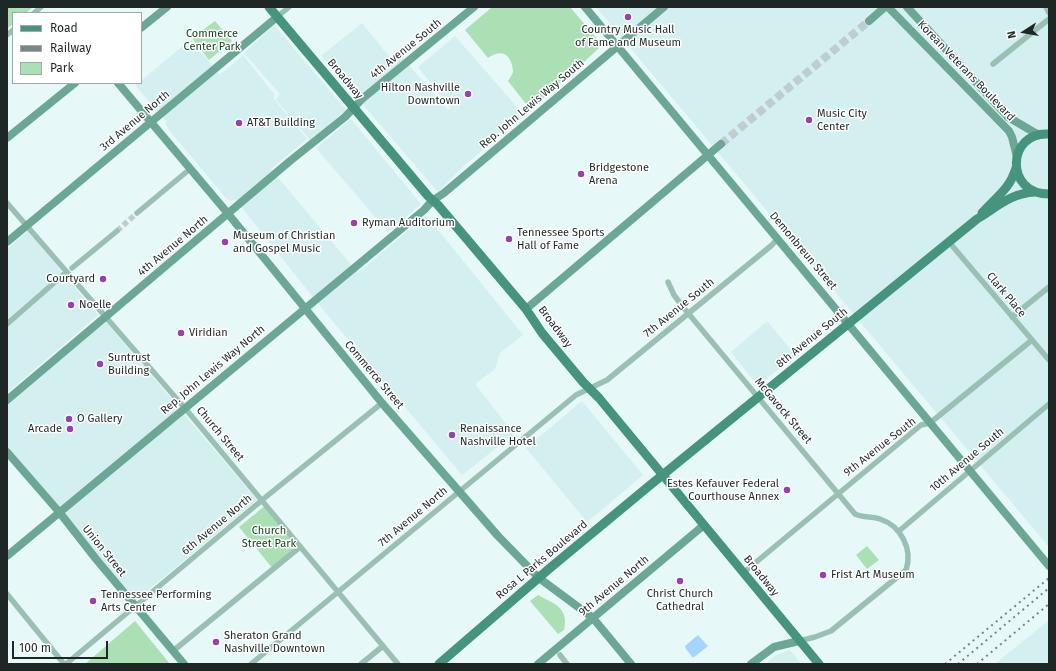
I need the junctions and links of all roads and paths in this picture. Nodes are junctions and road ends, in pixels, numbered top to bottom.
1 (167, 7) edge
2 (269, 7) edge
3 (289, 7) edge
4 (474, 7) edge
5 (585, 7) edge
6 (664, 7) edge
7 (887, 7) edge
8 (907, 7) edge
9 (1046, 7) edge
10 (1049, 13) edge
11 (277, 17) junction
12 (1049, 19) edge
13 (869, 21) tunnel mouth
14 (142, 27) edge
15 (618, 46) junction
16 (993, 64) dead end
17 (74, 84) edge
18 (119, 84) edge
19 (354, 108) junction
20 (151, 121) junction
21 (1049, 124) edge
22 (1043, 134) edge
23 (7, 138) edge
24 (721, 144) tunnel mouth
25 (708, 154) junction
26 (1017, 157) junction
27 (1016, 168) junction
28 (190, 169) junction
29 (1035, 192) junction
30 (1049, 194) edge
31 (432, 201) junction
32 (7, 202) edge
33 (137, 214) tunnel mouth
34 (228, 214) junction
35 (977, 219) junction
36 (27, 225) junction
37 (116, 231) tunnel mouth
38 (778, 238) junction
39 (7, 242) edge
40 (949, 242) junction
41 (72, 268) dead end
42 (63, 276) dead end
43 (668, 282) dead end
44 (1049, 288) edge
45 (305, 308) junction
46 (526, 309) junction
47 (688, 314) junction
48 (106, 317) junction
49 (1012, 317) junction
50 (849, 323) junction
51 (7, 324) edge
52 (1032, 340) junction
53 (1049, 360) edge
54 (590, 389) junction
55 (758, 397) junction
56 (7, 400) edge
57 (382, 403) junction
58 (1049, 404) edge
59 (184, 408) junction
60 (930, 423) junction
61 (7, 452) edge
62 (970, 471) junction
63 (662, 475) junction
64 (460, 491) junction
65 (838, 493) junction
66 (262, 500) junction
67 (60, 513) junction
68 (704, 525) junction
69 (899, 531) junction
70 (300, 547) junction
71 (7, 556) edge
72 (1049, 566) edge
73 (743, 573) junction
74 (538, 578) junction
75 (338, 592) junction
76 (7, 594) edge
77 (135, 606) junction
78 (593, 618) junction
79 (799, 641) junction
80 (382, 646) junction
81 (173, 651) junction
82 (560, 655) dead end
83 (65, 664) edge
84 (184, 664) edge
85 (251, 664) edge
86 (360, 664) edge
87 (398, 664) edge
88 (439, 664) edge
89 (538, 664) edge
90 (567, 664) edge
91 (631, 664) edge
92 (751, 664) edge
93 (819, 664) edge

1 - 14 street
2 - 11 main road, Broadway
3 - 11 street
4 - 19 street, 4th Avenue South
5 - 15 street, Demonbreun Street
6 - 15 street, Rep. John Lewis Way South
7 - 13 street
7 - 26 street, Korean Veterans Boulevard
8 - 22 street, Korean Veterans Boulevard
9 - 10 street
11 - 19 main road, Broadway
11 - 20 street, 3rd Avenue North
12 - 16 street
15 - 25 street, Demonbreun Street
15 - 31 street, Rep. John Lewis Way South
17 - 23 street
18 - 20 street, Commerce Street
19 - 31 main road, Broadway
19 - 34 street, 4th Avenue North
20 - 28 street, Commerce Street
20 - 36 street, 3rd Avenue North
21 - 22 main road
22 - 26 main road
24 - 25 street
25 - 38 street, Demonbreun Street
25 - 46 street
26 - 27 main road
27 - 29 main road
27 - 35 main road, 8th Avenue South
28 - 33 street
28 - 34 street, Commerce Street
29 - 30 main road
29 - 35 main road, 8th Avenue South
31 - 45 street, Rep. John Lewis Way North
31 - 46 main road, Broadway
32 - 36 street, Church Street
34 - 45 street, Commerce Street
34 - 48 street, 4th Avenue North
35 - 40 main road, 8th Avenue South
36 - 39 street, 3rd Avenue North
36 - 48 street, Church Street
37 - 41 street
38 - 47 street, 7th Avenue South
38 - 50 street, Demonbreun Street
40 - 49 street, Clark Place
40 - 50 main road, 8th Avenue South
42 - 51 street
43 - 47 street, McGavock Street
44 - 49 street
45 - 57 street, Commerce Street
45 - 59 street, Rep. John Lewis Way North
46 - 54 main road, Broadway
47 - 54 street, 7th Avenue South
47 - 55 street, McGavock Street
48 - 56 street, 4th Avenue North
48 - 59 street, Church Street
49 - 52 street, Clark Place
50 - 55 main road, 8th Avenue South
50 - 60 street, Demonbreun Street
52 - 53 street, Clark Place
52 - 60 street, 9th Avenue South
54 - 63 main road, Broadway
54 - 64 street, 7th Avenue North
55 - 63 main road, 8th Avenue South
55 - 65 street, McGavock Street
57 - 64 street, Commerce Street
57 - 66 street, 6th Avenue North
58 - 62 street, 10th Avenue South
59 - 66 street, Church Street
59 - 67 street, Rep. John Lewis Way North
60 - 62 street, Demonbreun Street
60 - 65 street, 9th Avenue South
61 - 67 street, Union Street
62 - 69 street, 10th Avenue South
62 - 72 street, Demonbreun Street
63 - 68 main road, Broadway
63 - 74 main road, Rosa L Parks Boulevard
64 - 74 street, Commerce Street
64 - 75 street, 7th Avenue North
65 - 69 street, McGavock Street
65 - 73 street, 9th Avenue South
66 - 70 street, Church Street
66 - 77 street, 6th Avenue North
67 - 71 street, Rep. John Lewis Way North
67 - 77 street, Union Street
68 - 73 main road, Broadway
68 - 78 street, 9th Avenue North
69 - 79 street
70 - 75 street, Church Street
70 - 81 street
73 - 79 main road, Broadway
74 - 78 street, Commerce Street
74 - 88 main road, Rosa L Parks Boulevard
75 - 80 street, Church Street
75 - 85 street, 7th Avenue North
76 - 83 street
77 - 81 street, Union Street
77 - 83 street, 6th Avenue North
78 - 89 street, 9th Avenue North
78 - 91 street, Commerce Street
79 - 92 street
79 - 93 main road, Broadway
80 - 86 street
80 - 87 street, Church Street
81 - 84 street, Union Street
82 - 90 street

